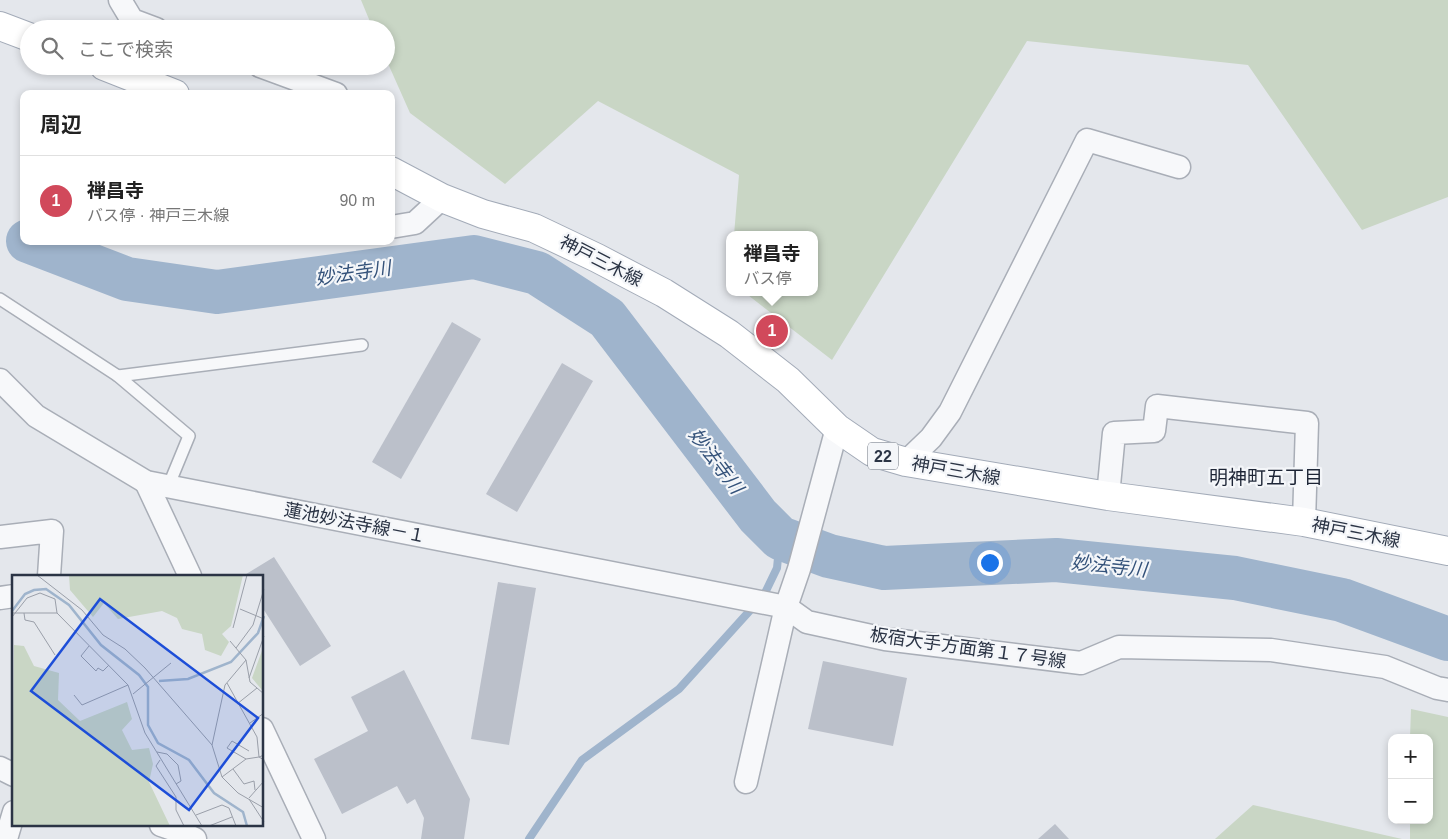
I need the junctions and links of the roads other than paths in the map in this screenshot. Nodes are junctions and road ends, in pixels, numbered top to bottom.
1 (120, 0) edge
2 (132, 20) edge
3 (0, 26) edge
4 (20, 34) edge
5 (127, 75) edge
6 (284, 75) edge
7 (165, 90) edge
8 (325, 90) edge
9 (1179, 167) dead end
10 (395, 173) edge
11 (442, 198) junction
12 (395, 226) edge
13 (0, 299) edge
14 (362, 345) dead end
15 (118, 376) junction
16 (0, 380) edge
17 (837, 428) junction
18 (906, 462) junction
19 (146, 482) junction
20 (168, 487) junction
21 (1108, 496) junction
22 (1304, 522) junction
23 (0, 537) edge
24 (1448, 551) edge
25 (50, 575) edge
26 (190, 575) edge
27 (781, 606) junction
28 (1448, 690) edge
29 (264, 734) edge
30 (0, 768) edge
31 (12, 774) edge
32 (746, 782) dead end
33 (12, 819) edge
34 (6, 839) edge
35 (314, 839) edge

1 - 2 street
3 - 4 main road
5 - 7 main road
6 - 8 street
9 - 18 street
10 - 11 main road, 神戸三木線 / 22
11 - 12 street
11 - 17 main road, 神戸三木線 / 22
13 - 15 lane
14 - 15 lane
15 - 20 lane
16 - 19 street, 蓮池妙法寺線－１
17 - 18 main road, 神戸三木線 / 22
17 - 27 street
18 - 21 main road, 神戸三木線 / 22
19 - 20 street, 蓮池妙法寺線－１
19 - 26 street
20 - 27 street, 蓮池妙法寺線－１
21 - 22 main road, 神戸三木線 / 22
21 - 22 street
22 - 24 main road, 神戸三木線 / 22
23 - 25 street
27 - 28 street, 板宿大手方面第１７号線
27 - 32 street
29 - 35 street
30 - 31 street
33 - 34 street

